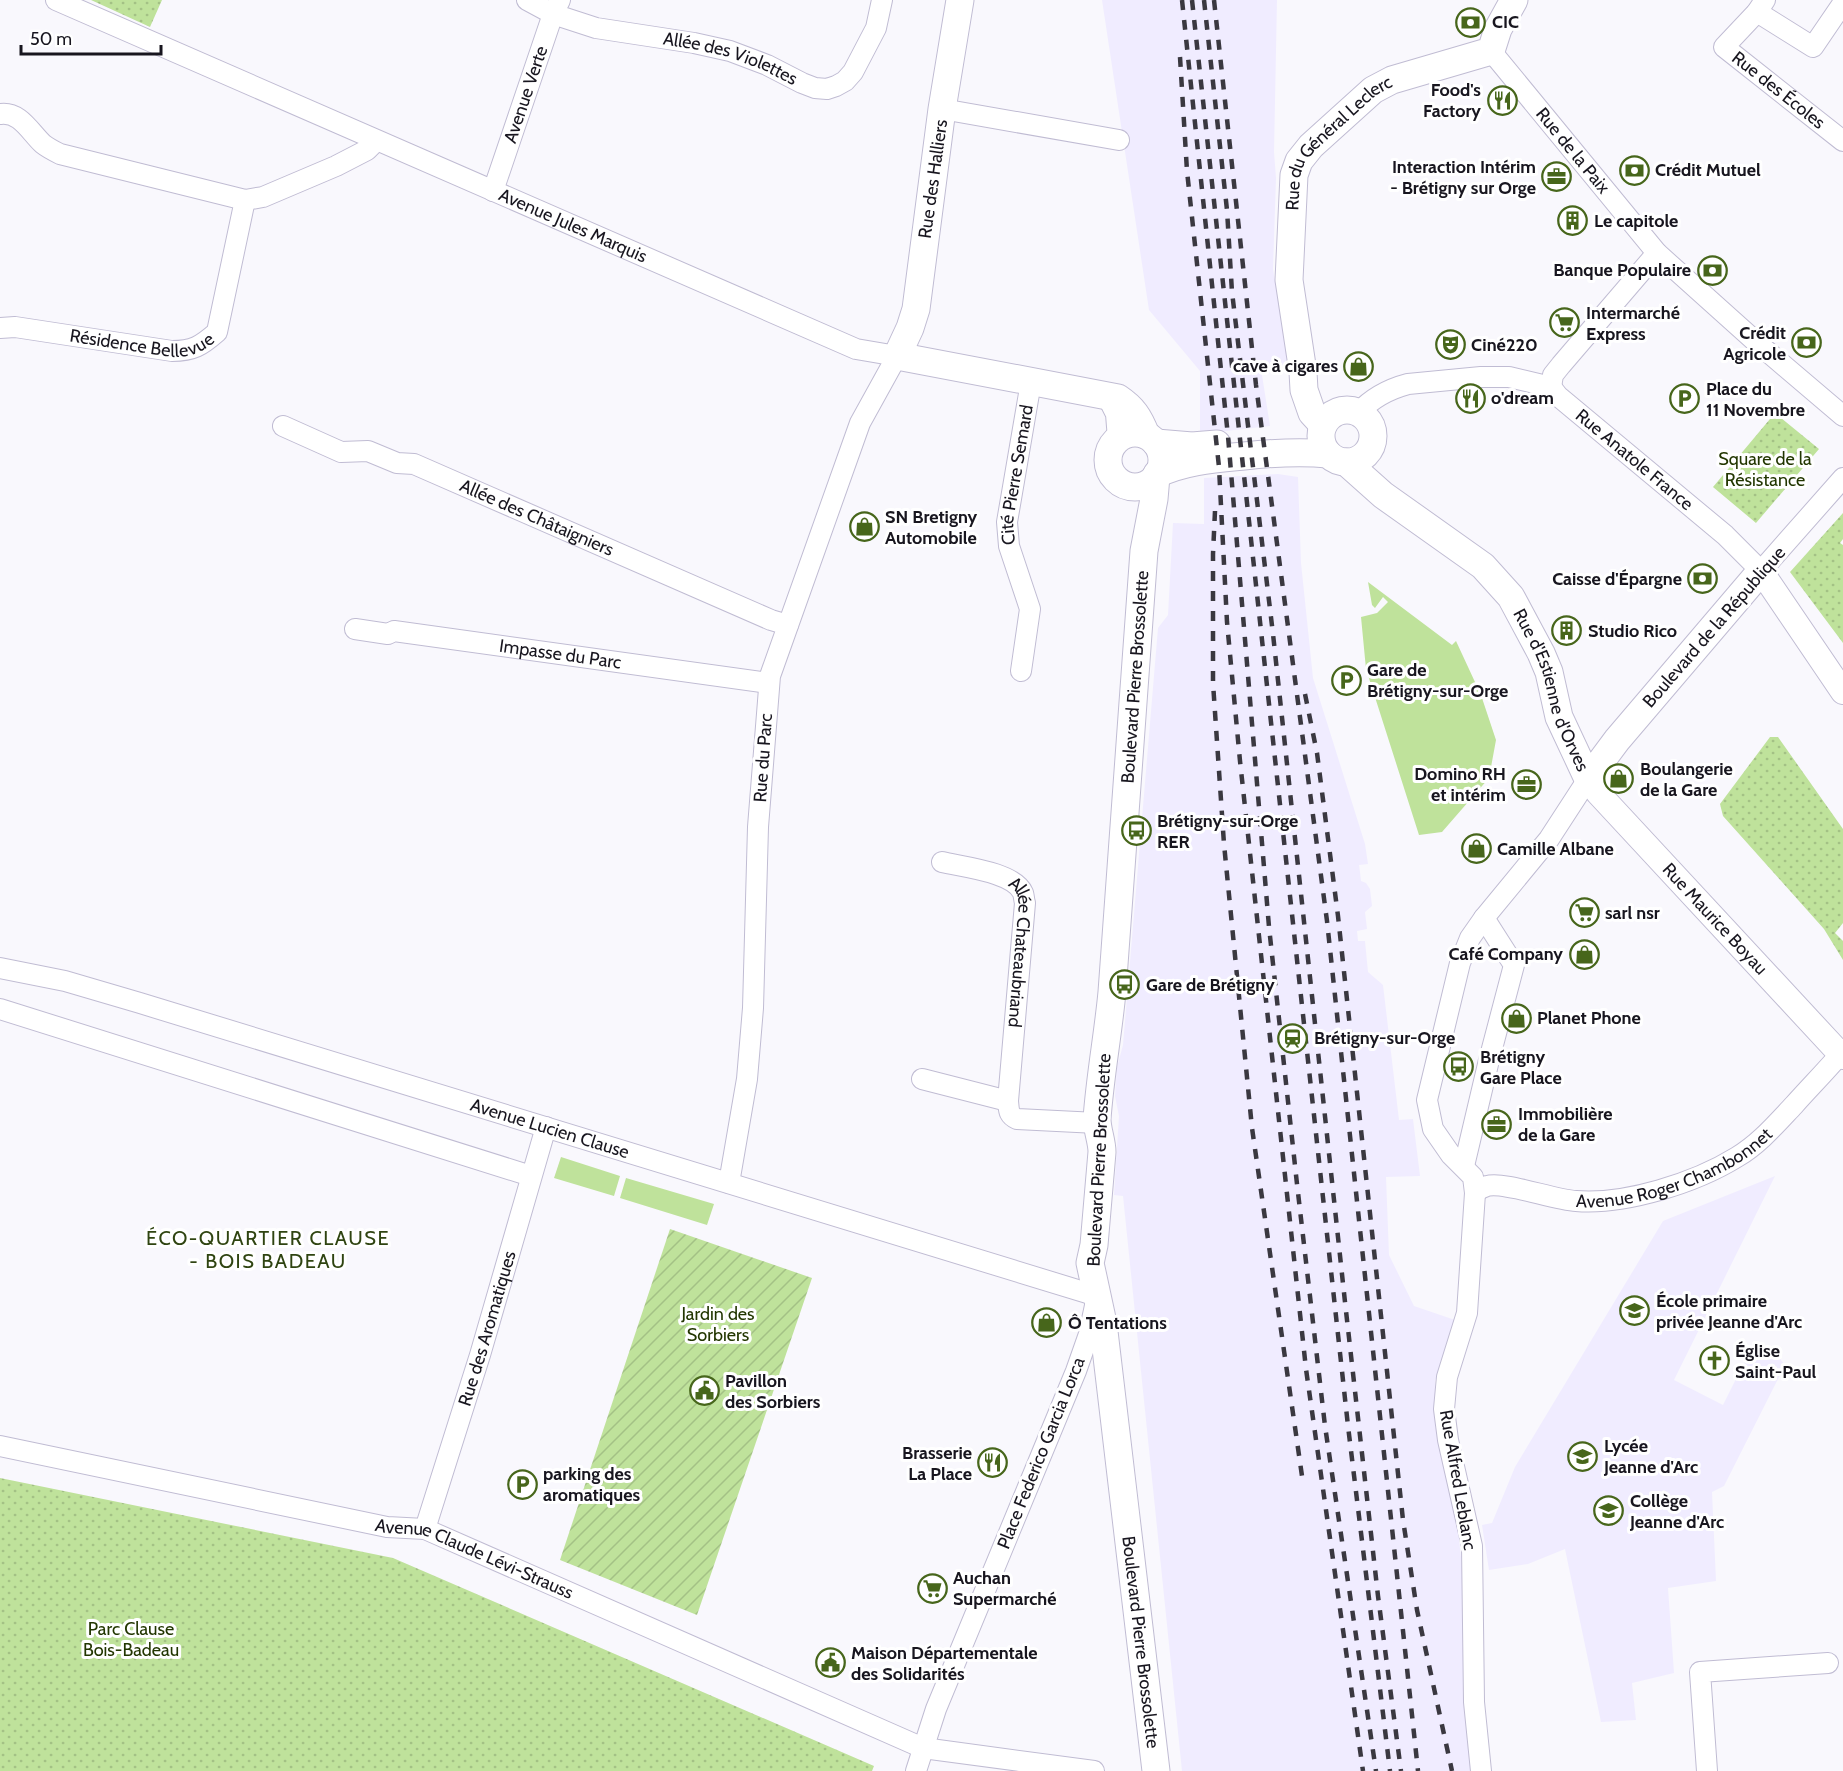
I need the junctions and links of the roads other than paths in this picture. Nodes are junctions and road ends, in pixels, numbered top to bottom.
1 (56, 0) edge
2 (527, 0) edge
3 (882, 0) edge
4 (958, 0) edge
5 (1514, 0) edge
6 (1843, 3) edge
7 (1761, 6) edge
8 (556, 7) edge
9 (1491, 51) junction
10 (942, 109) junction
11 (0, 114) edge
12 (1119, 140) dead end
13 (376, 141) junction
14 (1843, 141) edge
15 (493, 191) junction
16 (245, 200) junction
17 (1657, 254) junction
18 (0, 328) edge
19 (897, 356) junction
20 (1031, 382) junction
21 (1551, 387) junction
22 (1107, 396) junction
23 (1843, 416) edge
24 (1336, 419) junction
25 (283, 426) dead end
26 (1118, 439) junction
27 (1151, 439) junction
28 (1336, 458) junction
29 (1157, 475) junction
30 (1843, 478) edge
31 (1761, 571) junction
32 (788, 625) junction
33 (355, 629) dead end
34 (1021, 671) dead end
35 (768, 683) junction
36 (1843, 692) edge
37 (1588, 779) junction
38 (942, 862) dead end
39 (1484, 918) junction
40 (0, 968) edge
41 (0, 1009) edge
42 (1842, 1054) edge
43 (922, 1079) dead end
44 (1008, 1101) junction
45 (1097, 1123) junction
46 (546, 1127) junction
47 (1464, 1166) junction
48 (531, 1176) junction
49 (729, 1183) junction
50 (1475, 1192) junction
51 (1097, 1296) junction
52 (0, 1446) edge
53 (424, 1529) junction
54 (1828, 1663) dead end
55 (923, 1748) junction
56 (916, 1771) edge
57 (1094, 1771) edge
58 (1156, 1771) edge
59 (1481, 1771) edge
60 (1707, 1771) edge

1 - 13 street, Avenue Jules Marquis
2 - 8 street, Allée des Violettes
3 - 8 street, Allée des Violettes
4 - 10 main road, Rue des Halliers
5 - 9 main road
6 - 7 street, Rue des Écoles
7 - 14 street, Rue des Écoles
8 - 15 street, Avenue Verte
9 - 17 street, Rue de la Paix
9 - 24 main road, Rue du Général Leclerc
10 - 12 street
10 - 19 main road, Rue des Halliers
11 - 16 street
13 - 15 street, Avenue Jules Marquis
13 - 16 street
15 - 19 street, Avenue Jules Marquis
16 - 18 street, Résidence Bellevue
17 - 21 street
17 - 23 street, Rue de la Paix
19 - 20 main road, Avenue Jules Marquis
19 - 32 street, Rue du Parc
20 - 22 main road, Avenue Jules Marquis
20 - 34 street, Cité Pierre Semard
21 - 24 street
21 - 31 street, Rue Anatole France
22 - 26 street
22 - 27 main road, Avenue Jules Marquis
24 - 27 main road
24 - 28 main road
24 - 28 main road
25 - 32 street, Allée des Châtaigniers
26 - 27 main road
26 - 29 main road
27 - 29 main road
28 - 29 main road
28 - 37 main road, Rue d'Estienne d'Orves
29 - 45 main road, Boulevard Pierre Brossolette
30 - 31 street, Boulevard de la République
31 - 36 street
31 - 37 main road, Boulevard de la République
32 - 35 street, Rue du Parc
33 - 35 street, Impasse du Parc
35 - 49 street, Rue du Parc
37 - 39 street, Rue d'Estienne d'Orves
37 - 42 street, Rue Maurice Boyau
38 - 44 street, Allée Chateaubriand
39 - 47 street
39 - 47 street, Rue d'Estienne d'Orves
40 - 46 street, Avenue Lucien Clause
41 - 48 street
42 - 50 street, Avenue Roger Chambonnet
43 - 44 street
44 - 45 street
45 - 51 main road, Boulevard Pierre Brossolette
46 - 48 street, Rue des Aromatiques
46 - 49 street, Avenue Lucien Clause
47 - 50 street
48 - 53 street, Rue des Aromatiques
49 - 51 street, Avenue Lucien Clause
50 - 59 street, Rue Alfred Leblanc
51 - 55 street, Place Federico Garcia Lorca
51 - 58 main road, Boulevard Pierre Brossolette
52 - 53 street, Avenue Claude Lévi-Strauss
53 - 55 street, Avenue Claude Lévi-Strauss
54 - 60 street
55 - 56 street, Place Federico Garcia Lorca
55 - 57 street

